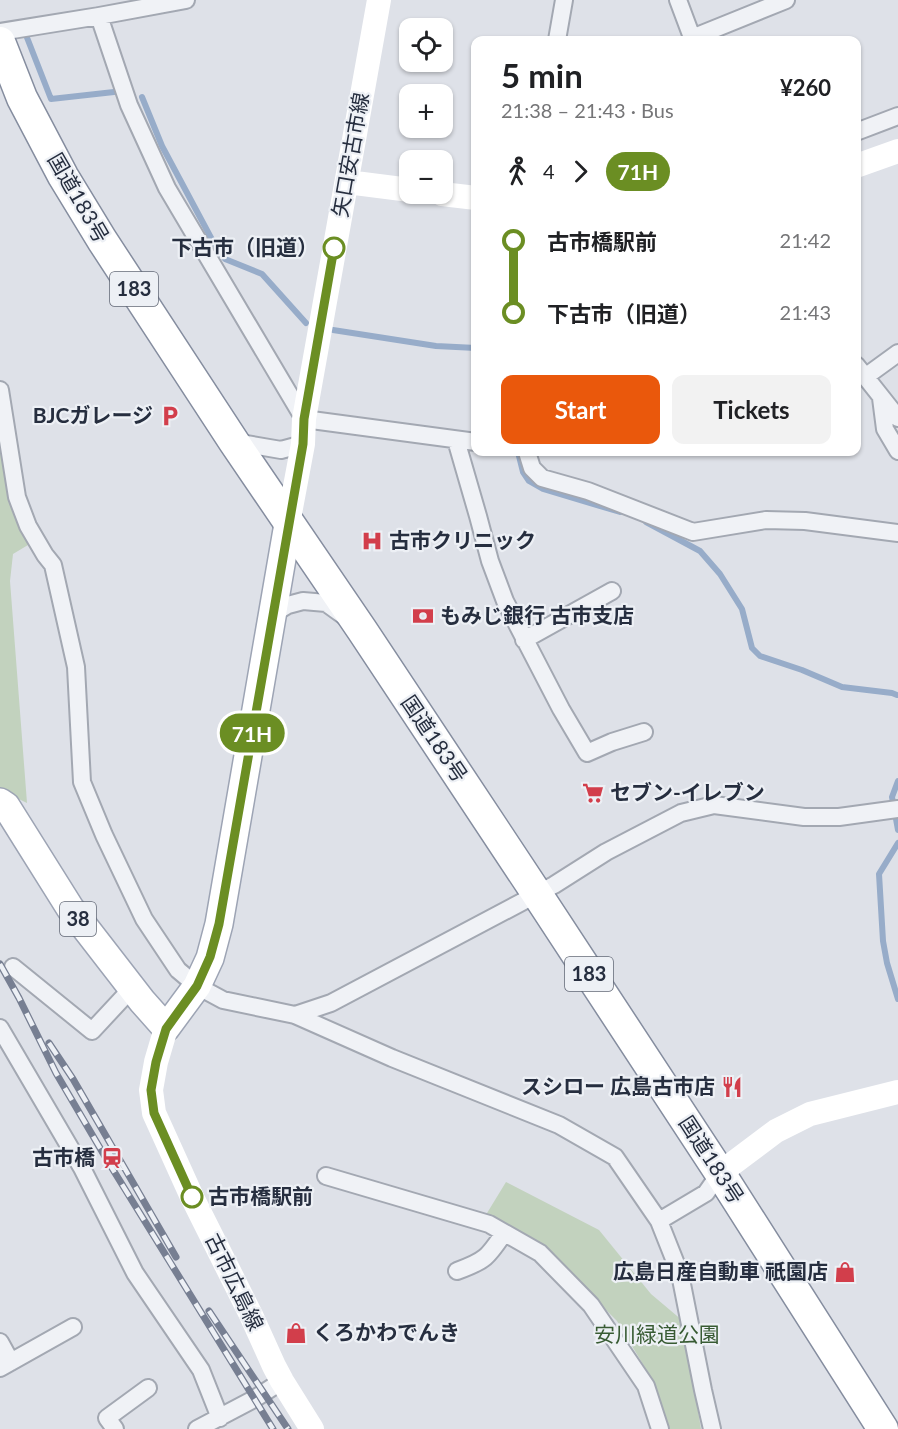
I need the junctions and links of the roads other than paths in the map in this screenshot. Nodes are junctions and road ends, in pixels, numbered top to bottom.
1 (186, 0) edge
2 (379, 0) edge
3 (564, 0) edge
4 (678, 0) edge
5 (786, 0) edge
6 (99, 16) junction
7 (0, 32) edge
8 (558, 36) edge
9 (691, 36) edge
10 (699, 36) edge
11 (0, 42) edge
12 (898, 116) edge
13 (861, 130) edge
14 (898, 152) edge
15 (861, 164) edge
16 (347, 182) junction
17 (399, 189) edge
18 (453, 195) edge
19 (471, 197) edge
20 (898, 353) edge
21 (861, 371) edge
22 (0, 390) edge
23 (881, 397) junction
24 (898, 418) edge
25 (304, 419) junction
26 (456, 440) junction
27 (234, 442) junction
28 (471, 442) edge
29 (303, 444) junction
30 (898, 451) edge
31 (528, 456) edge
32 (288, 524) junction
33 (898, 533) edge
34 (612, 591) dead end
35 (273, 614) junction
36 (362, 630) junction
37 (524, 640) junction
38 (644, 732) dead end
39 (0, 802) edge
40 (893, 810) edge
41 (537, 894) junction
42 (14, 967) dead end
43 (197, 986) junction
44 (132, 988) junction
45 (295, 1015) junction
46 (0, 1028) edge
47 (166, 1029) junction
48 (898, 1092) edge
49 (720, 1173) junction
50 (326, 1176) dead end
51 (659, 1221) junction
52 (504, 1233) junction
53 (457, 1271) dead end
54 (73, 1328) dead end
55 (0, 1342) edge
56 (5, 1365) edge
57 (282, 1381) junction
58 (148, 1388) dead end
59 (220, 1418) junction
60 (115, 1429) edge
61 (197, 1429) edge
62 (312, 1429) edge
63 (660, 1429) edge
64 (712, 1429) edge
65 (883, 1429) edge

1 - 6 street
2 - 16 main road, 矢口安古市線
3 - 8 street
4 - 9 street
5 - 10 street
6 - 7 street
6 - 25 street
11 - 27 highway, 国道183号 / 183
12 - 13 street
14 - 15 main road
16 - 17 main road
16 - 25 main road, 矢口安古市線
18 - 19 main road
20 - 21 street
21 - 23 street
22 - 43 street
23 - 24 street
23 - 30 street
25 - 26 street
25 - 29 main road, 矢口安古市線
26 - 28 street
26 - 37 street
27 - 29 street
27 - 32 highway, 国道183号 / 183
29 - 32 main road, 矢口安古市線
31 - 33 street
32 - 35 main road
32 - 36 highway, 国道183号 / 183
34 - 37 street
35 - 36 street
35 - 43 main road
36 - 41 highway, 国道183号 / 183
37 - 38 street
39 - 44 main road, 38
40 - 41 street
41 - 45 street
41 - 49 highway, 国道183号 / 183
42 - 44 street
43 - 45 street
43 - 47 main road
44 - 47 main road, 38
45 - 51 street
46 - 59 street
47 - 57 main road, 古市広島線
48 - 49 main road
49 - 51 street
49 - 65 highway, 国道183号 / 183
50 - 52 street
51 - 64 street
52 - 53 street
52 - 63 street
54 - 56 street
55 - 56 street
57 - 59 street
57 - 62 main road, 古市広島線
58 - 60 street
59 - 61 street

